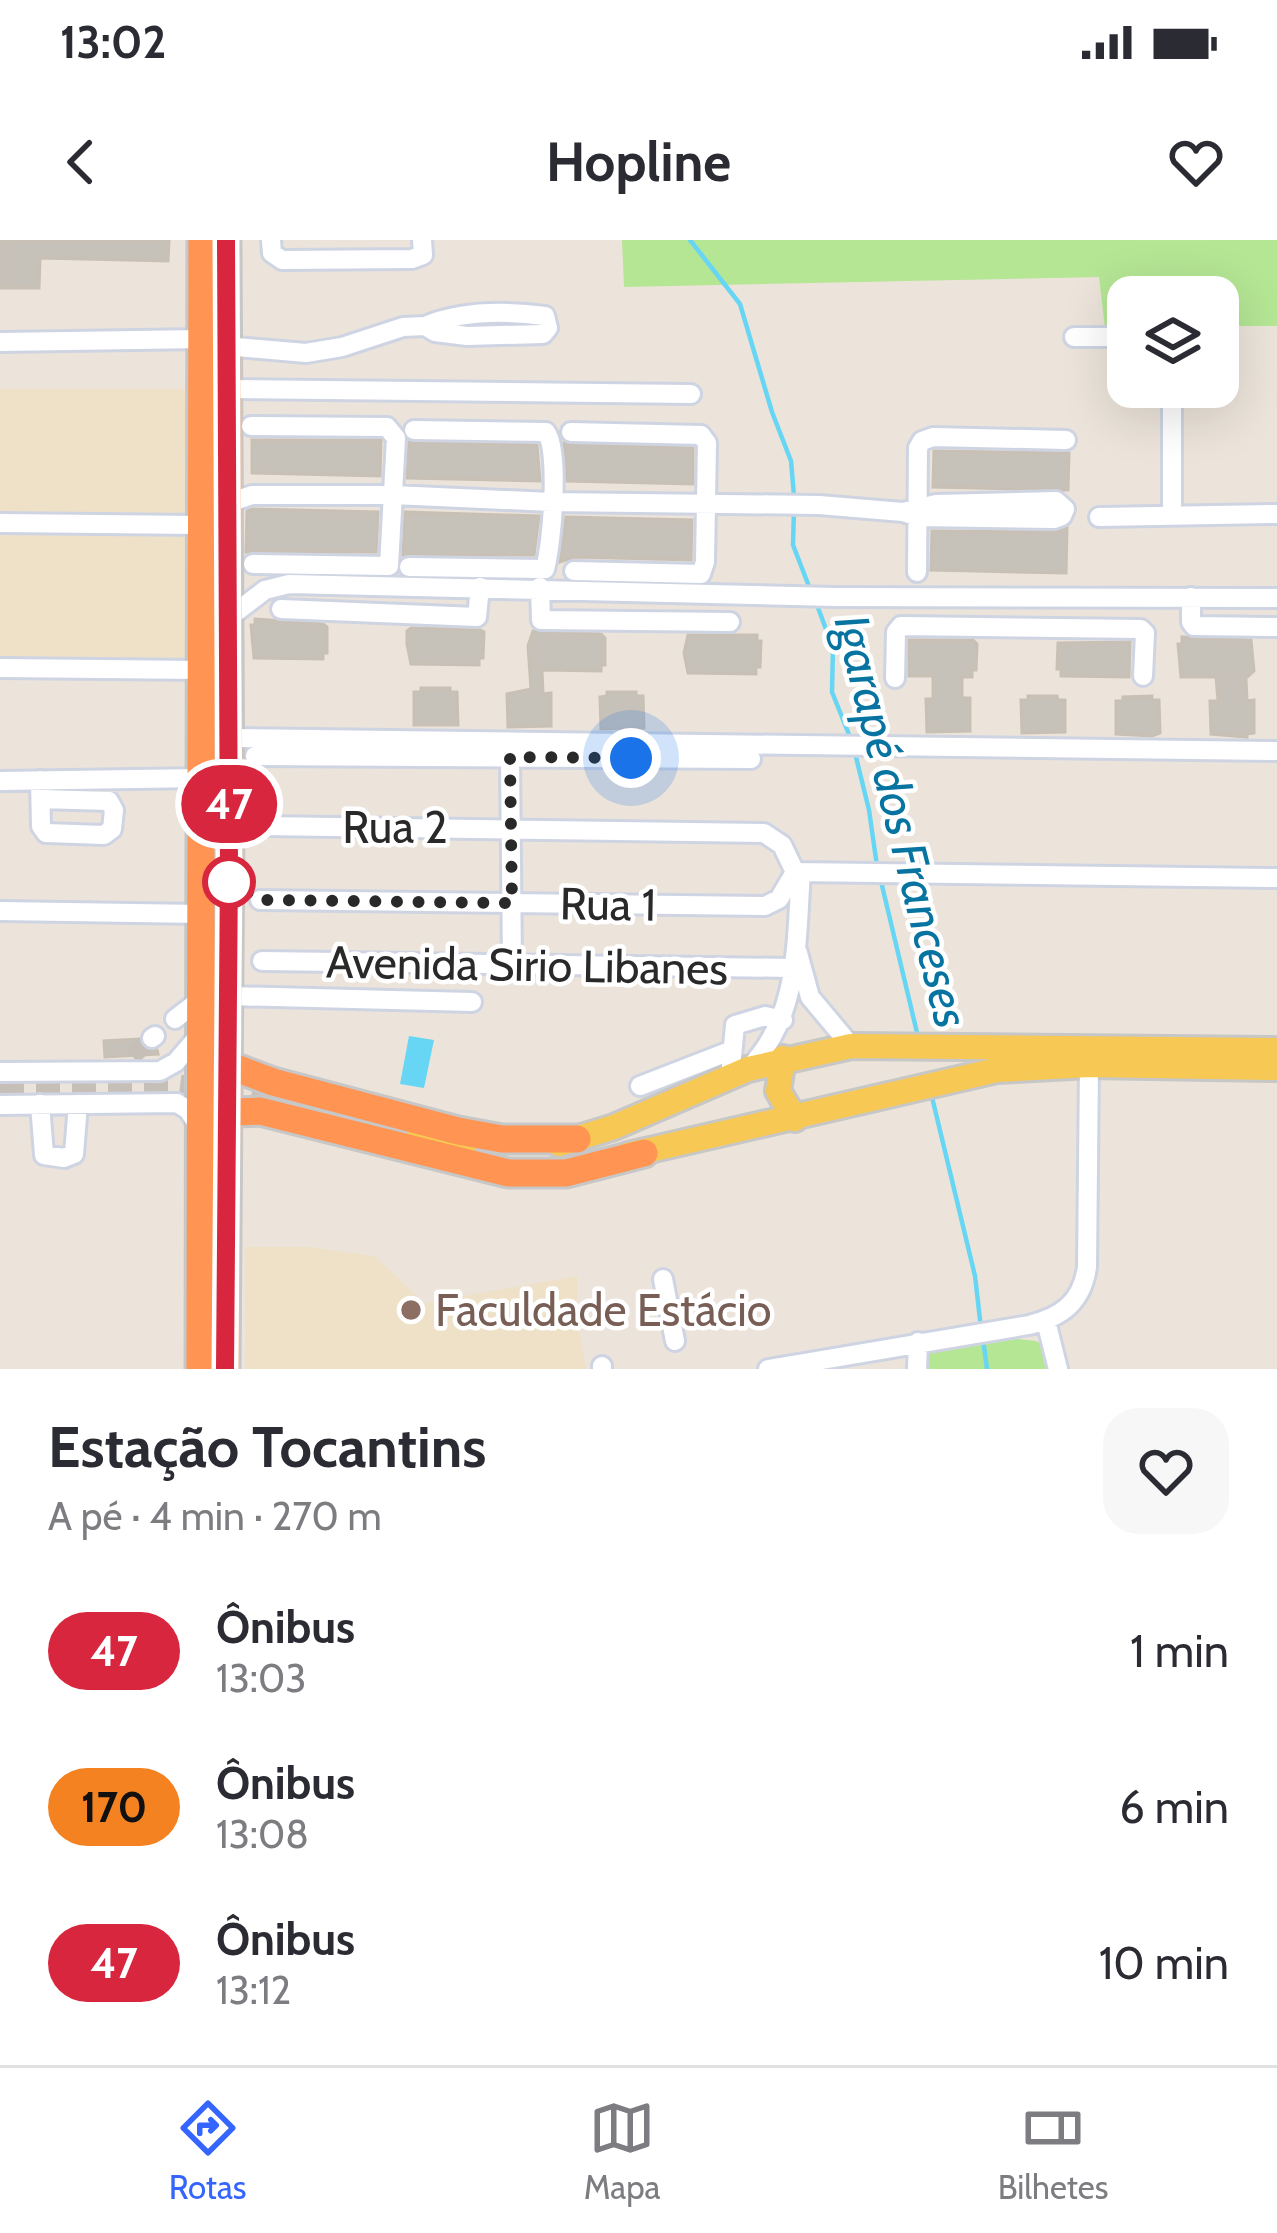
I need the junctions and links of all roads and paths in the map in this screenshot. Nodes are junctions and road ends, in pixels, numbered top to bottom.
1 (202, 240) edge
2 (226, 240) edge
3 (271, 240) edge
4 (422, 240) edge
5 (425, 326) junction
6 (1074, 337) dead end
7 (1107, 337) edge
8 (0, 342) edge
9 (218, 347) junction
10 (225, 389) junction
11 (691, 394) dead end
12 (1172, 408) edge
13 (251, 425) dead end
14 (414, 430) dead end
15 (571, 432) dead end
16 (1066, 440) dead end
17 (235, 492) junction
18 (393, 495) junction
19 (551, 502) junction
20 (706, 504) junction
21 (913, 512) junction
22 (1172, 514) junction
23 (1277, 514) edge
24 (1099, 517) dead end
25 (0, 523) edge
26 (200, 525) junction
27 (253, 564) dead end
28 (409, 567) dead end
29 (574, 572) dead end
30 (917, 572) dead end
31 (226, 587) junction
32 (480, 587) junction
33 (540, 587) junction
34 (258, 595) junction
35 (1126, 596) junction
36 (1191, 597) junction
37 (1277, 598) edge
38 (281, 609) dead end
39 (227, 620) junction
40 (730, 622) dead end
41 (1277, 627) edge
42 (1125, 628) junction
43 (0, 668) edge
44 (202, 670) junction
45 (1143, 676) dead end
46 (896, 678) dead end
47 (229, 738) junction
48 (1277, 751) edge
49 (255, 756) dead end
50 (510, 757) junction
51 (751, 759) dead end
52 (202, 778) junction
53 (0, 781) edge
54 (262, 826) dead end
55 (510, 827) junction
56 (798, 872) junction
57 (1277, 878) edge
58 (260, 900) dead end
59 (512, 903) junction
60 (0, 911) edge
61 (202, 914) junction
62 (796, 944) junction
63 (262, 961) dead end
64 (512, 965) junction
65 (792, 968) junction
66 (215, 997) junction
67 (472, 1002) dead end
68 (175, 1019) dead end
69 (783, 1020) junction
70 (202, 1030) junction
71 (851, 1046) junction
72 (1277, 1050) edge
73 (132, 1055) tunnel mouth
74 (783, 1058) junction
75 (228, 1064) junction
76 (1089, 1065) junction
77 (736, 1066) junction
78 (1277, 1068) edge
79 (114, 1071) junction
80 (160, 1071) junction
81 (0, 1072) edge
82 (640, 1086) dead end
83 (158, 1102) junction
84 (78, 1104) junction
85 (0, 1105) edge
86 (40, 1105) junction
87 (227, 1118) junction
88 (795, 1119) junction
89 (202, 1136) junction
90 (577, 1139) junction
91 (644, 1154) junction
92 (663, 1279) dead end
93 (1042, 1322) junction
94 (675, 1340) dead end
95 (918, 1342) junction
96 (200, 1369) edge
97 (225, 1369) edge
98 (768, 1369) edge
99 (916, 1369) edge
100 (1054, 1369) edge

1 - 9 highway
2 - 9 highway
3 - 4 street
5 - 5 street
5 - 9 street
6 - 7 street
8 - 9 street
9 - 10 highway
9 - 26 highway
10 - 11 street
10 - 17 highway
12 - 22 street
13 - 18 street
14 - 19 street
15 - 20 street
16 - 21 street
17 - 18 street
17 - 31 highway
18 - 19 street
18 - 27 street
19 - 20 street
19 - 28 street
20 - 21 street
20 - 29 street
21 - 21 street
21 - 30 street
22 - 23 street
22 - 24 street
25 - 26 street
26 - 44 highway
31 - 34 street
31 - 39 highway
32 - 33 street
32 - 34 street
32 - 38 street
33 - 35 street
33 - 40 street
34 - 39 street
35 - 36 street
35 - 42 street
36 - 37 street
36 - 41 street
39 - 47 highway
42 - 45 street
42 - 46 street
43 - 44 street
44 - 52 highway
47 - 48 street
47 - 66 highway
49 - 50 street
50 - 51 street
50 - 55 street
52 - 53 street
52 - 61 highway
54 - 55 street, Rua 2
55 - 56 street, Rua 2
55 - 59 street
56 - 57 street
56 - 59 street, Rua 1
56 - 62 street
58 - 59 street, Rua 1
59 - 64 street
60 - 61 street
61 - 66 highway
62 - 65 street
62 - 71 street
63 - 64 street, Avenida Sirio Libanes
64 - 65 street, Avenida Sirio Libanes
65 - 69 street
66 - 67 street
66 - 68 street
66 - 70 highway
66 - 75 highway
69 - 77 street
69 - 77 street
70 - 80 street
70 - 89 highway
71 - 72 main road
71 - 74 main road
73 - 79 street
74 - 77 main road
74 - 88 main road
75 - 87 highway
75 - 90 highway
76 - 78 main road
76 - 88 main road
76 - 93 street
77 - 82 street
77 - 90 main road
79 - 80 street
79 - 81 street
80 - 83 street
83 - 84 street
83 - 89 street
84 - 86 street
84 - 86 street
85 - 86 street
87 - 91 highway
87 - 97 highway
88 - 91 main road
89 - 96 highway
90 - 91 main road
92 - 94 street
93 - 95 street
93 - 100 street
95 - 98 street
95 - 99 street

